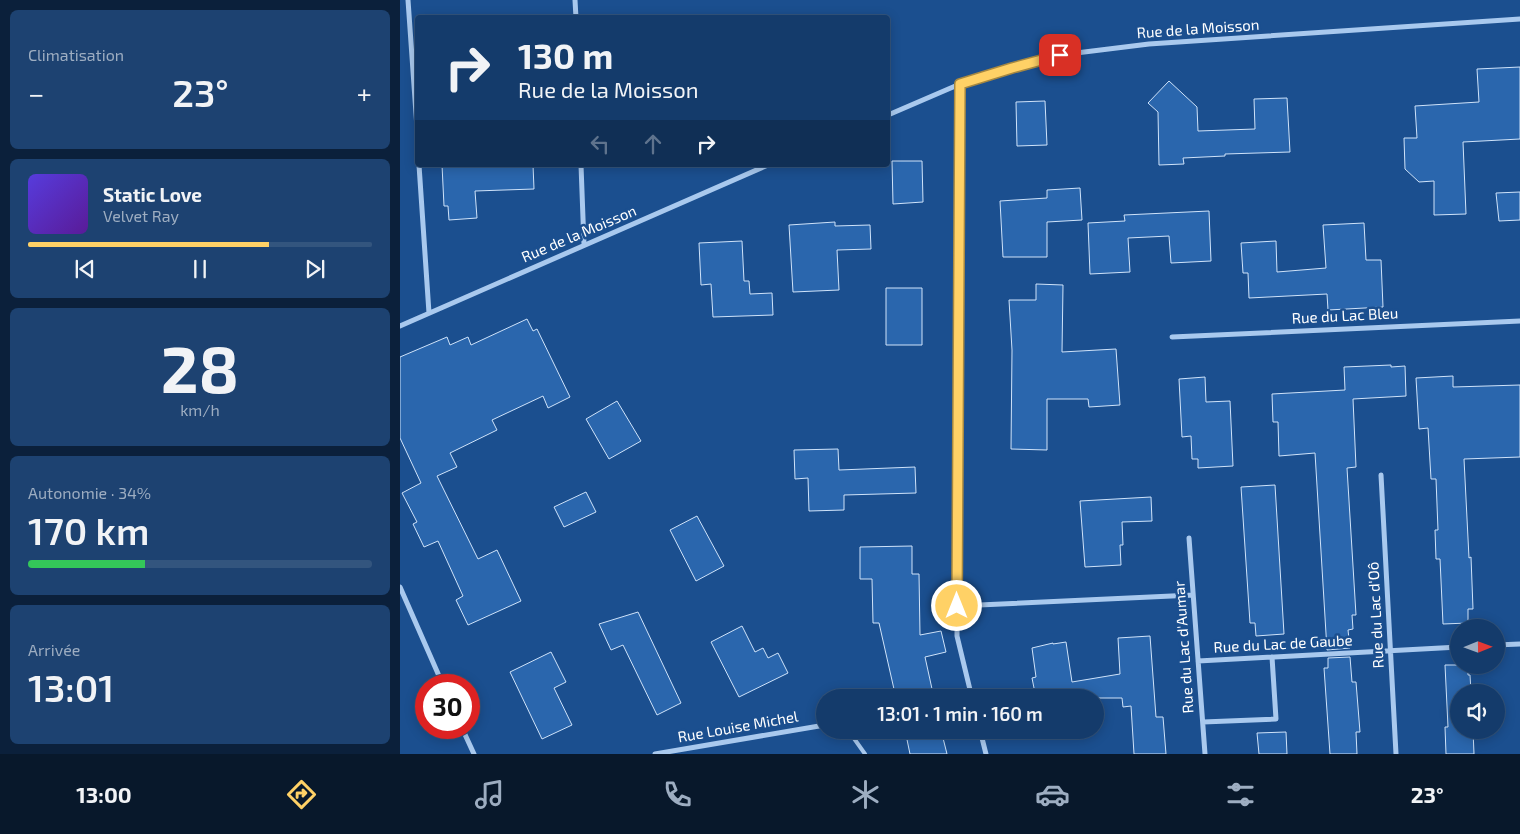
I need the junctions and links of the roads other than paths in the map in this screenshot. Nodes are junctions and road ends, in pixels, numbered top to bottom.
1 (408, 0) edge
2 (575, 0) edge
3 (576, 15) edge
4 (1520, 19) edge
5 (960, 84) junction
6 (415, 99) edge
7 (890, 114) edge
8 (419, 167) edge
9 (581, 167) edge
10 (763, 167) edge
11 (584, 245) junction
12 (429, 313) junction
13 (1520, 321) edge
14 (400, 326) edge
15 (1172, 337) dead end
16 (1381, 475) dead end
17 (1189, 538) dead end
18 (400, 587) edge
19 (1193, 594) junction
20 (957, 606) junction
21 (1520, 644) edge
22 (1505, 645) edge
23 (1450, 648) edge
24 (1391, 651) junction
25 (1272, 657) junction
26 (1198, 661) junction
27 (438, 674) edge
28 (970, 689) edge
29 (1203, 722) junction
30 (816, 727) edge
31 (467, 739) edge
32 (854, 739) edge
33 (982, 739) edge
34 (474, 754) edge
35 (654, 754) edge
36 (865, 754) edge
37 (986, 754) edge
38 (1205, 754) edge
39 (1396, 754) edge

1 - 6 street
2 - 3 street
4 - 5 street, Rue de la Moisson
5 - 7 street, Rue de la Moisson
5 - 20 street
8 - 12 street
9 - 11 street
10 - 11 street, Rue de la Moisson
11 - 12 street, Rue de la Moisson
12 - 14 street, Rue de la Moisson
13 - 15 street, Rue du Lac Bleu
16 - 24 street, Rue du Lac d'Oô
17 - 19 street, Rue du Lac d'Aumar
18 - 27 street
19 - 20 street
19 - 26 street, Rue du Lac d'Aumar
20 - 28 street
21 - 22 street
23 - 24 street, Rue du Lac de Gaube
24 - 25 street, Rue du Lac de Gaube
24 - 39 street, Rue du Lac d'Oô
25 - 26 street, Rue du Lac de Gaube
25 - 29 street
26 - 29 street, Rue du Lac d'Aumar
29 - 38 street, Rue du Lac d'Aumar
30 - 35 street, Rue Louise Michel
31 - 34 street
32 - 36 lane
33 - 37 street

